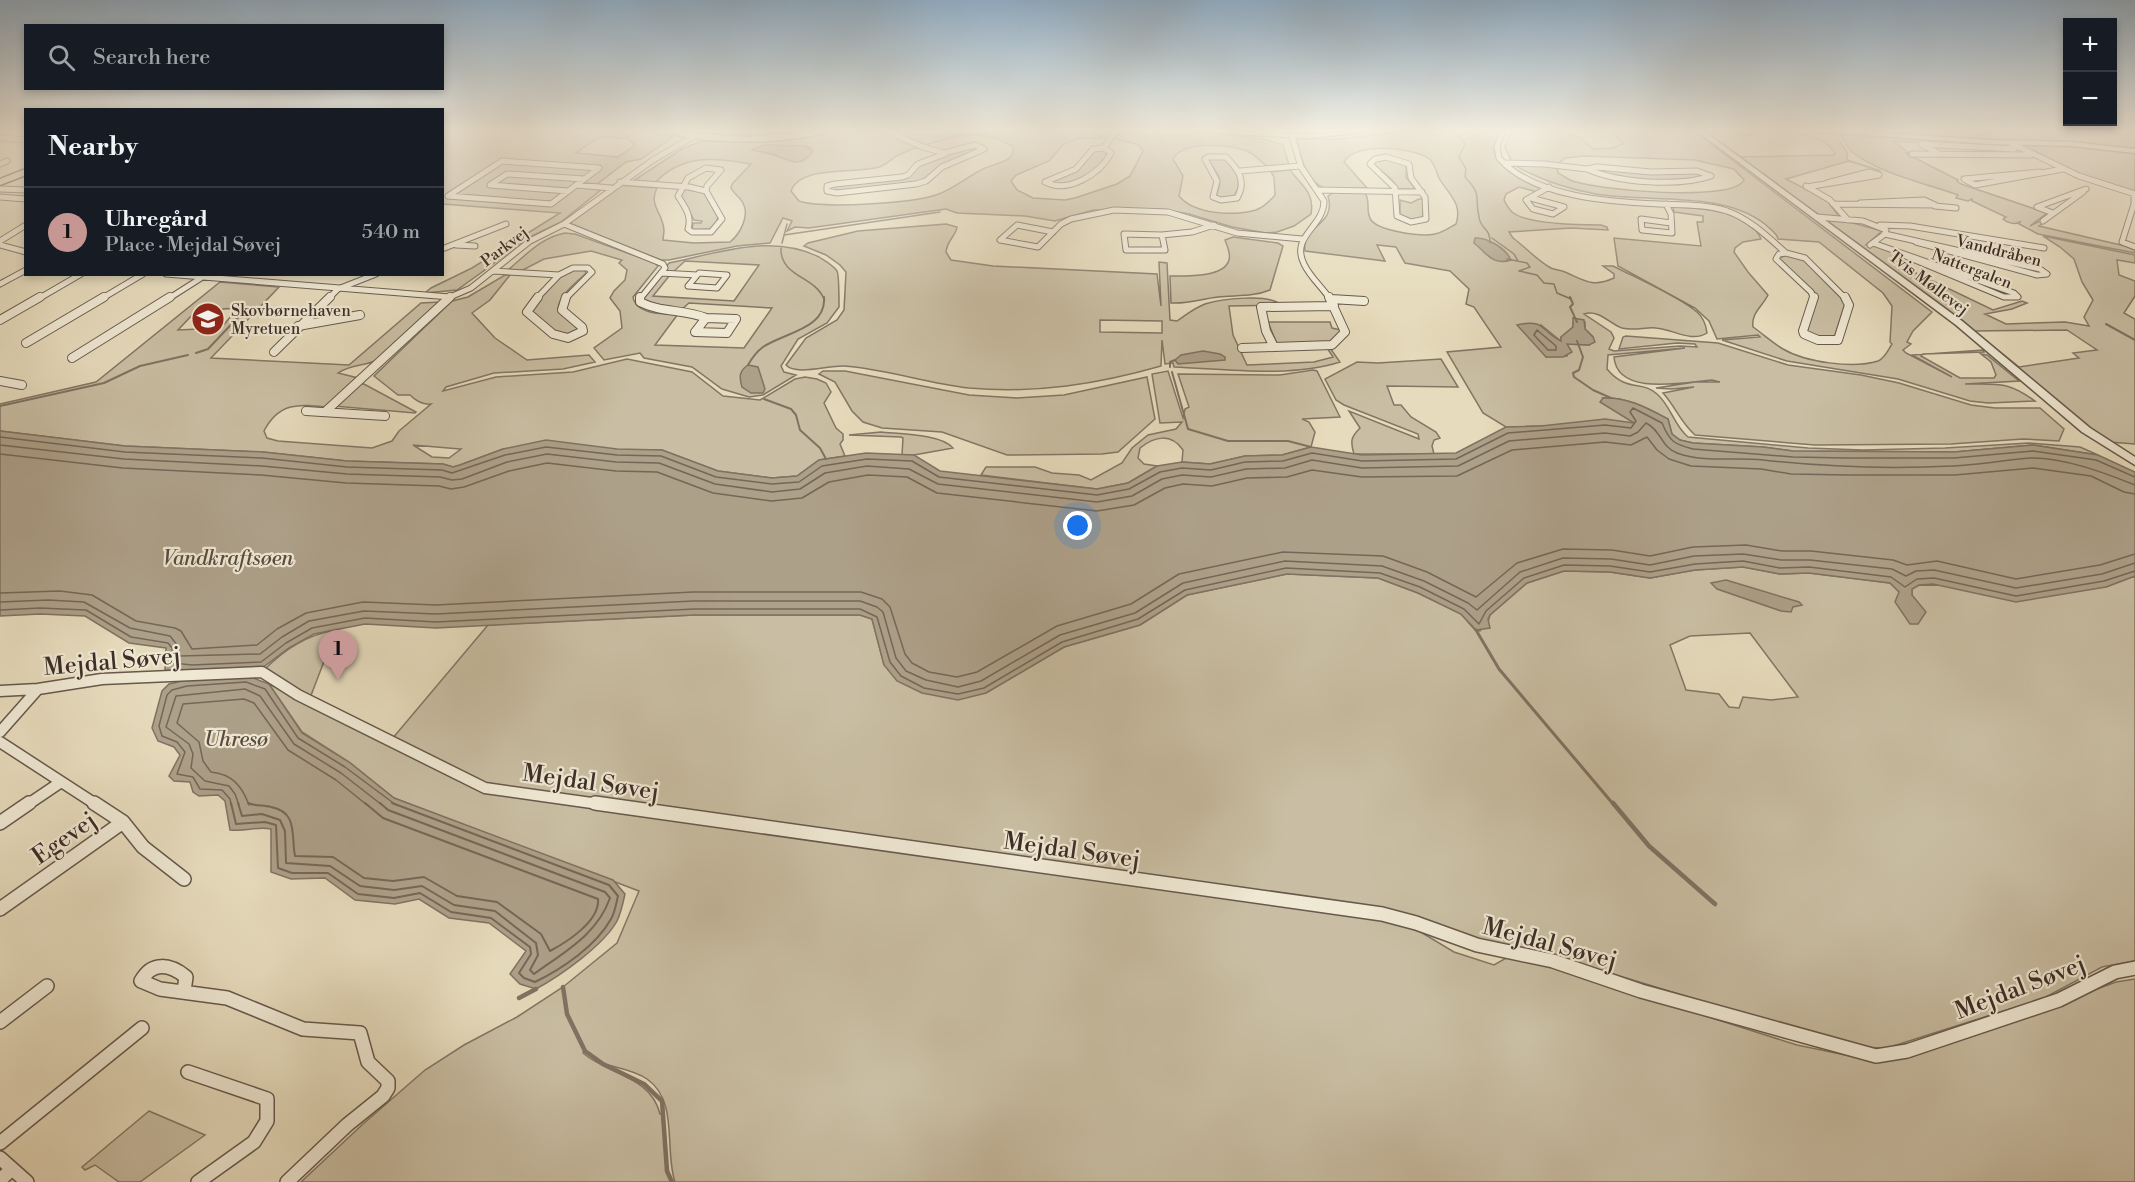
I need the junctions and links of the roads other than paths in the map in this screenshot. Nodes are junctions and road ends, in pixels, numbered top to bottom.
1 (463, 186) edge
2 (505, 186) edge
3 (574, 186) edge
4 (590, 186) edge
5 (614, 186) edge
6 (670, 186) edge
7 (707, 186) edge
8 (827, 186) edge
9 (897, 186) edge
10 (1218, 186) edge
11 (1242, 186) edge
12 (1315, 186) edge
13 (1395, 186) edge
14 (1416, 186) edge
15 (1775, 186) edge
16 (1804, 186) edge
17 (2091, 186) edge
18 (2108, 186) edge
19 (680, 187) junction
20 (1549, 187) joint
21 (611, 188) junction
22 (0, 189) edge
23 (2086, 189) junction
24 (24, 190) edge
25 (1318, 190) junction
26 (568, 191) junction
27 (706, 191) junction
28 (1397, 191) junction
29 (1422, 192) junction
30 (2135, 194) edge
31 (0, 196) edge
32 (1531, 198) junction
33 (24, 199) edge
34 (1666, 204) junction
35 (1833, 204) junction
36 (2135, 204) edge
37 (1956, 208) dead end
38 (2053, 213) junction
39 (1817, 217) junction
40 (1848, 220) junction
41 (2043, 221) dead end
42 (1671, 223) junction
43 (506, 224) dead end
44 (564, 224) junction
45 (1214, 225) junction
46 (1880, 225) junction
47 (24, 227) edge
48 (1053, 232) junction
49 (1162, 234) junction
50 (1885, 234) junction
51 (1302, 239) junction
52 (1916, 242) junction
53 (2, 245) edge
54 (453, 245) junction
55 (475, 246) dead end
56 (444, 247) edge
57 (2135, 247) edge
58 (2044, 248) dead end
59 (0, 251) edge
60 (24, 251) edge
61 (1786, 253) junction
62 (1904, 255) junction
63 (24, 271) edge
64 (492, 271) junction
65 (661, 273) junction
66 (559, 275) junction
67 (697, 275) junction
68 (77, 276) edge
69 (140, 276) edge
70 (184, 276) edge
71 (241, 276) edge
72 (371, 276) edge
73 (201, 278) junction
74 (232, 280) junction
75 (0, 284) edge
76 (338, 289) junction
77 (450, 297) junction
78 (1364, 301) dead end
79 (1332, 303) junction
80 (360, 315) dead end
81 (706, 318) junction
82 (0, 320) edge
83 (298, 327) junction
84 (26, 343) dead end
85 (1274, 347) junction
86 (1242, 348) dead end
87 (274, 352) dead end
88 (72, 358) dead end
89 (0, 381) edge
90 (22, 385) dead end
91 (306, 411) dead end
92 (326, 411) junction
93 (385, 416) dead end
94 (2135, 462) edge
95 (38, 689) junction
96 (0, 691) edge
97 (0, 732) edge
98 (0, 742) edge
99 (61, 782) junction
100 (123, 822) junction
101 (0, 823) edge
102 (184, 879) dead end
103 (0, 909) edge
104 (2135, 968) edge
105 (47, 986) dead end
106 (184, 991) dead end
107 (0, 1022) edge
108 (142, 1028) dead end
109 (188, 1072) dead end
110 (0, 1143) edge
111 (0, 1158) edge
112 (12, 1169) junction
113 (0, 1180) edge
114 (27, 1182) edge
115 (198, 1182) edge
116 (287, 1182) edge

1 - 26 street
2 - 26 street
3 - 26 street
4 - 21 street
5 - 21 street, Parkvej
6 - 19 street
7 - 27 street
8 - 9 street
10 - 11 street
12 - 25 street
13 - 28 street
14 - 29 street
15 - 39 street, Tvis Møllevej
16 - 35 street
17 - 23 street
18 - 30 street
19 - 27 street
19 - 27 street
20 - 32 street
20 - 34 street
21 - 44 street, Parkvej
22 - 24 street
23 - 38 street
23 - 38 street
25 - 28 street
25 - 51 street
28 - 29 street
28 - 29 street
30 - 36 street
31 - 33 street
32 - 32 street
34 - 42 street
34 - 61 street
35 - 37 street
35 - 40 street
36 - 57 street
38 - 41 street
39 - 40 street
39 - 94 street, Tvis Møllevej
40 - 46 street
42 - 42 street
43 - 54 street
44 - 64 street, Parkvej
44 - 65 street
45 - 48 street
45 - 49 street
45 - 51 street
46 - 50 street
46 - 58 street
47 - 53 street
48 - 48 street
49 - 49 street
50 - 52 street, Vanddråben
50 - 62 street, Nattergalen
51 - 79 street
52 - 52 street, Vanddråben
53 - 59 street
53 - 60 street
54 - 55 street
54 - 56 street
61 - 61 street
62 - 62 street, Nattergalen
63 - 75 street
64 - 66 street
64 - 77 street, Parkvej
65 - 67 street
65 - 81 street
66 - 66 street
67 - 67 street
68 - 82 street
69 - 84 street
70 - 73 street
71 - 74 street
72 - 76 street
73 - 74 street
73 - 88 street
74 - 76 street
76 - 77 street
76 - 83 street
77 - 92 street, Parkvej
78 - 79 street
79 - 85 street
79 - 85 street
80 - 83 street
81 - 81 street
83 - 87 street
85 - 86 street
89 - 90 street
91 - 92 street
92 - 93 street
95 - 96 street, Mejdal Søvej
95 - 97 street
95 - 104 street, Mejdal Søvej
98 - 99 street, Egevej
99 - 100 street, Egevej
99 - 101 street
100 - 102 street, Egevej
100 - 103 street, Egevej
105 - 107 street
106 - 116 street
108 - 110 street
109 - 115 street
111 - 112 street
112 - 113 street
112 - 114 street

